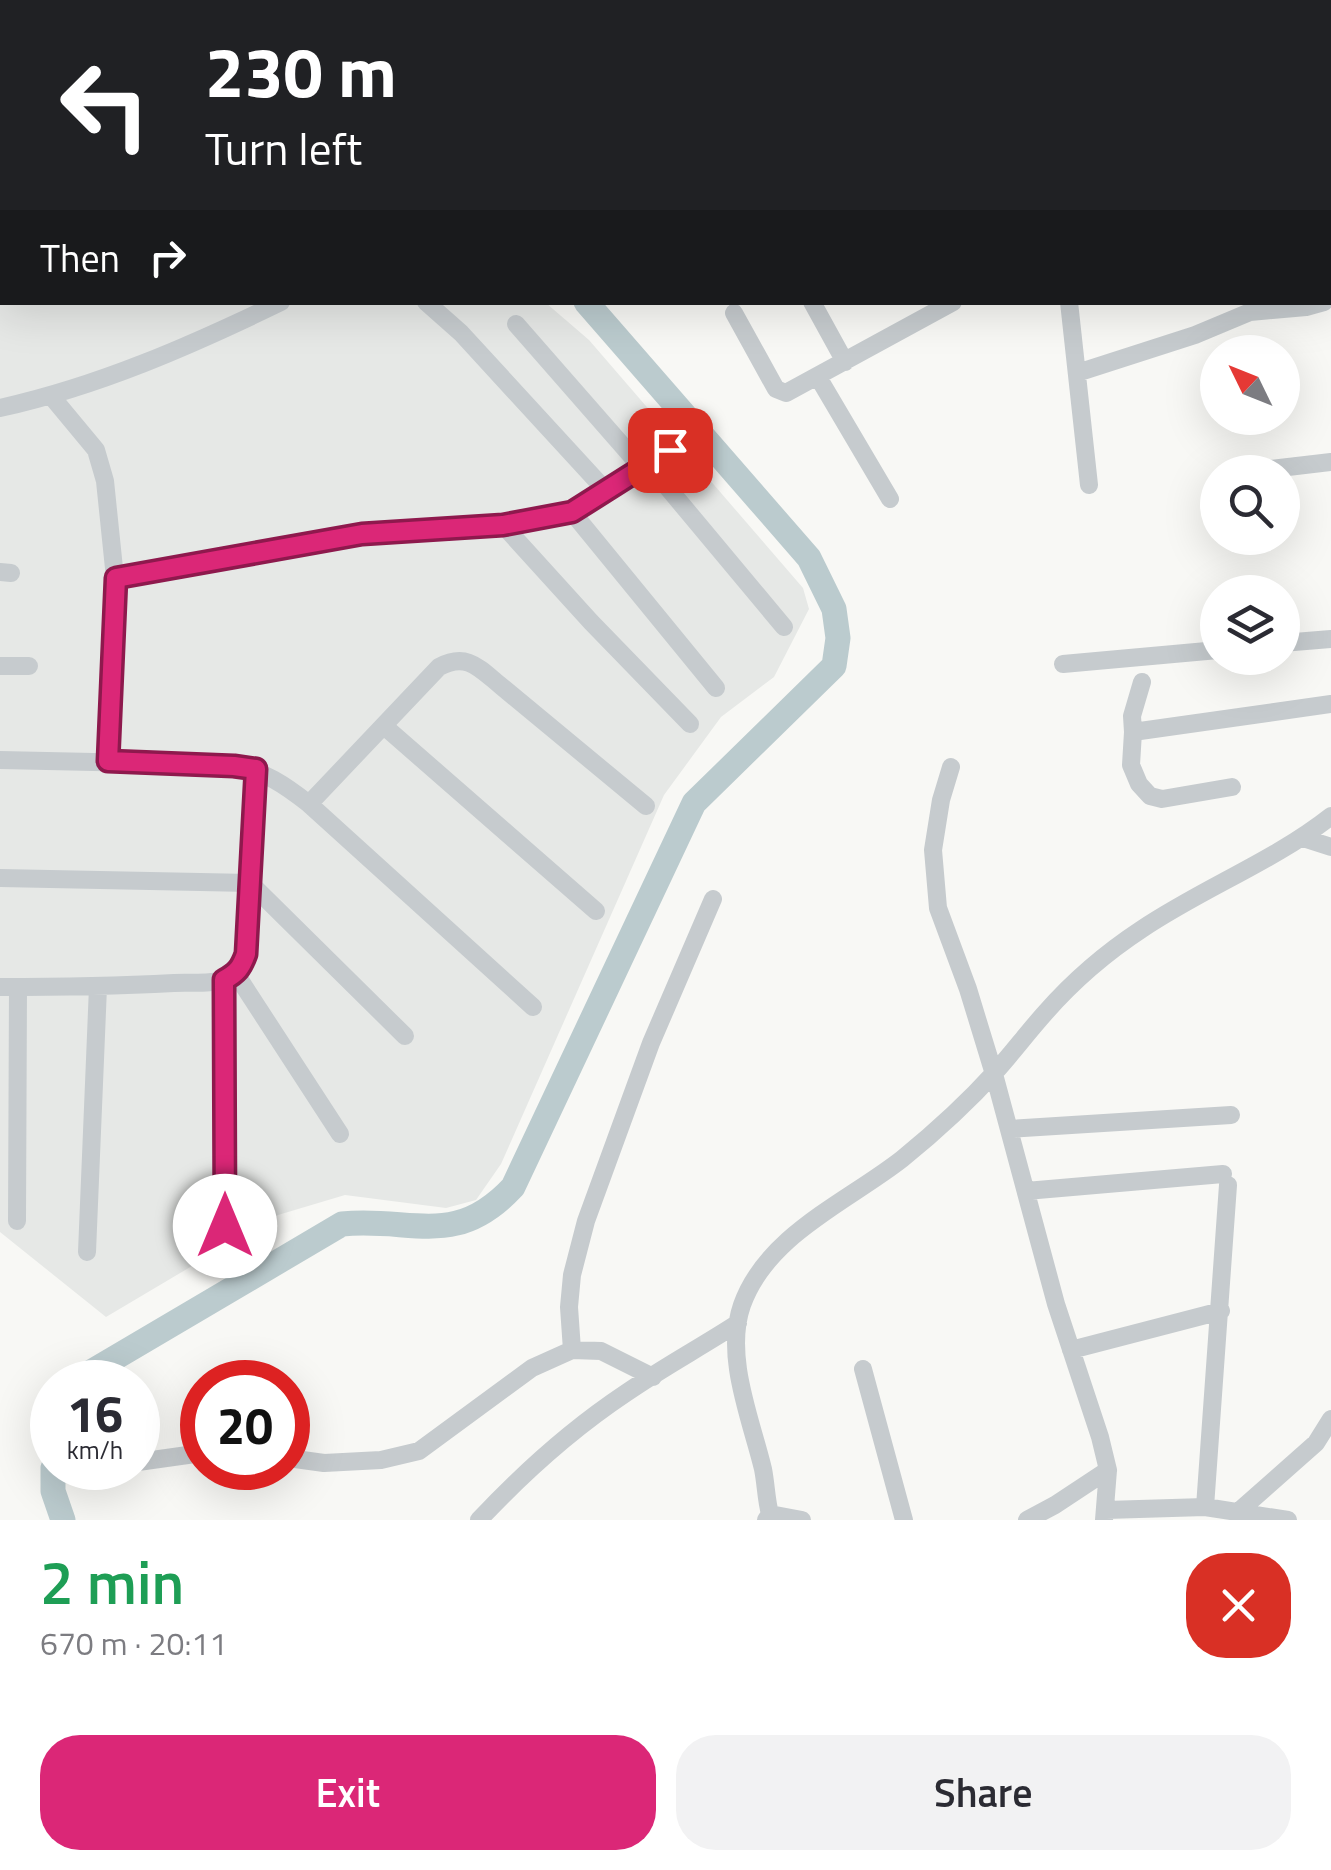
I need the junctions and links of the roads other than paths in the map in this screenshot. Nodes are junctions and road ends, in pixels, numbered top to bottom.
1 (276, 305) edge
2 (429, 305) edge
3 (814, 305) edge
4 (948, 305) edge
5 (1069, 305) edge
6 (1315, 305) edge
7 (734, 314) dead end
8 (516, 324) dead end
9 (845, 362) junction
10 (1077, 373) junction
11 (818, 377) junction
12 (52, 396) junction
13 (0, 408) edge
14 (670, 450) dead end
15 (1331, 462) edge
16 (645, 466) junction
17 (1300, 466) edge
18 (1089, 484) dead end
19 (606, 492) junction
20 (890, 499) dead end
21 (572, 512) junction
22 (503, 525) junction
23 (116, 578) junction
24 (784, 626) dead end
25 (1331, 639) edge
26 (1300, 642) edge
27 (1200, 652) edge
28 (1064, 664) dead end
29 (0, 666) edge
30 (29, 666) dead end
31 (1142, 682) dead end
32 (716, 688) dead end
33 (1331, 704) edge
34 (690, 724) dead end
35 (384, 726) junction
36 (1133, 732) junction
37 (0, 760) edge
38 (108, 761) junction
39 (951, 768) dead end
40 (256, 769) junction
41 (1232, 787) dead end
42 (309, 804) junction
43 (646, 806) dead end
44 (1331, 816) edge
45 (1303, 838) junction
46 (1331, 847) edge
47 (0, 878) edge
48 (250, 883) junction
49 (713, 898) dead end
50 (596, 911) dead end
51 (230, 977) junction
52 (9, 987) edge
53 (98, 987) junction
54 (533, 1007) dead end
55 (405, 1036) dead end
56 (994, 1074) junction
57 (1231, 1115) dead end
58 (1009, 1129) junction
59 (340, 1134) dead end
60 (1026, 1191) junction
61 (16, 1220) dead end
62 (225, 1226) dead end
63 (87, 1252) dead end
64 (1220, 1310) junction
65 (738, 1323) junction
66 (572, 1350) junction
67 (1071, 1350) junction
68 (863, 1369) dead end
69 (653, 1376) junction
70 (1331, 1419) edge
71 (310, 1460) edge
72 (1108, 1470) junction
73 (1206, 1508) junction
74 (1238, 1512) junction
75 (1105, 1515) edge
76 (768, 1517) edge
77 (479, 1520) edge
78 (802, 1520) edge
79 (904, 1520) edge
80 (1027, 1520) edge
81 (1288, 1520) edge

1 - 12 street
2 - 19 street
3 - 9 street
4 - 9 street
5 - 10 street
6 - 10 street
7 - 11 street
8 - 16 street
9 - 11 street
10 - 18 street
11 - 20 street
12 - 13 street
12 - 23 street
14 - 16 street
15 - 17 street
16 - 19 street
16 - 24 street
19 - 21 street
21 - 22 street
21 - 32 street
22 - 23 street
22 - 34 street
23 - 38 street
25 - 26 street
27 - 28 street
29 - 30 street
31 - 36 street
33 - 36 street
35 - 42 street
35 - 43 street
35 - 50 street
36 - 41 street
37 - 38 street
38 - 40 street
39 - 56 street
40 - 42 street
40 - 48 street
42 - 54 street
44 - 45 street
45 - 46 street
45 - 56 street
47 - 48 street
48 - 51 street
48 - 55 street
49 - 66 street
51 - 53 street
51 - 59 street
51 - 62 street
52 - 53 street
52 - 61 street
53 - 63 street
56 - 58 street
56 - 65 street
57 - 58 street
58 - 60 street
60 - 64 street
60 - 67 street
64 - 67 street
64 - 73 street
65 - 69 street
65 - 76 street
66 - 69 street
66 - 71 street
67 - 72 street
68 - 79 street
69 - 77 street
70 - 74 street
72 - 75 street
72 - 80 street
73 - 74 street
73 - 75 street
74 - 81 street
76 - 78 street

